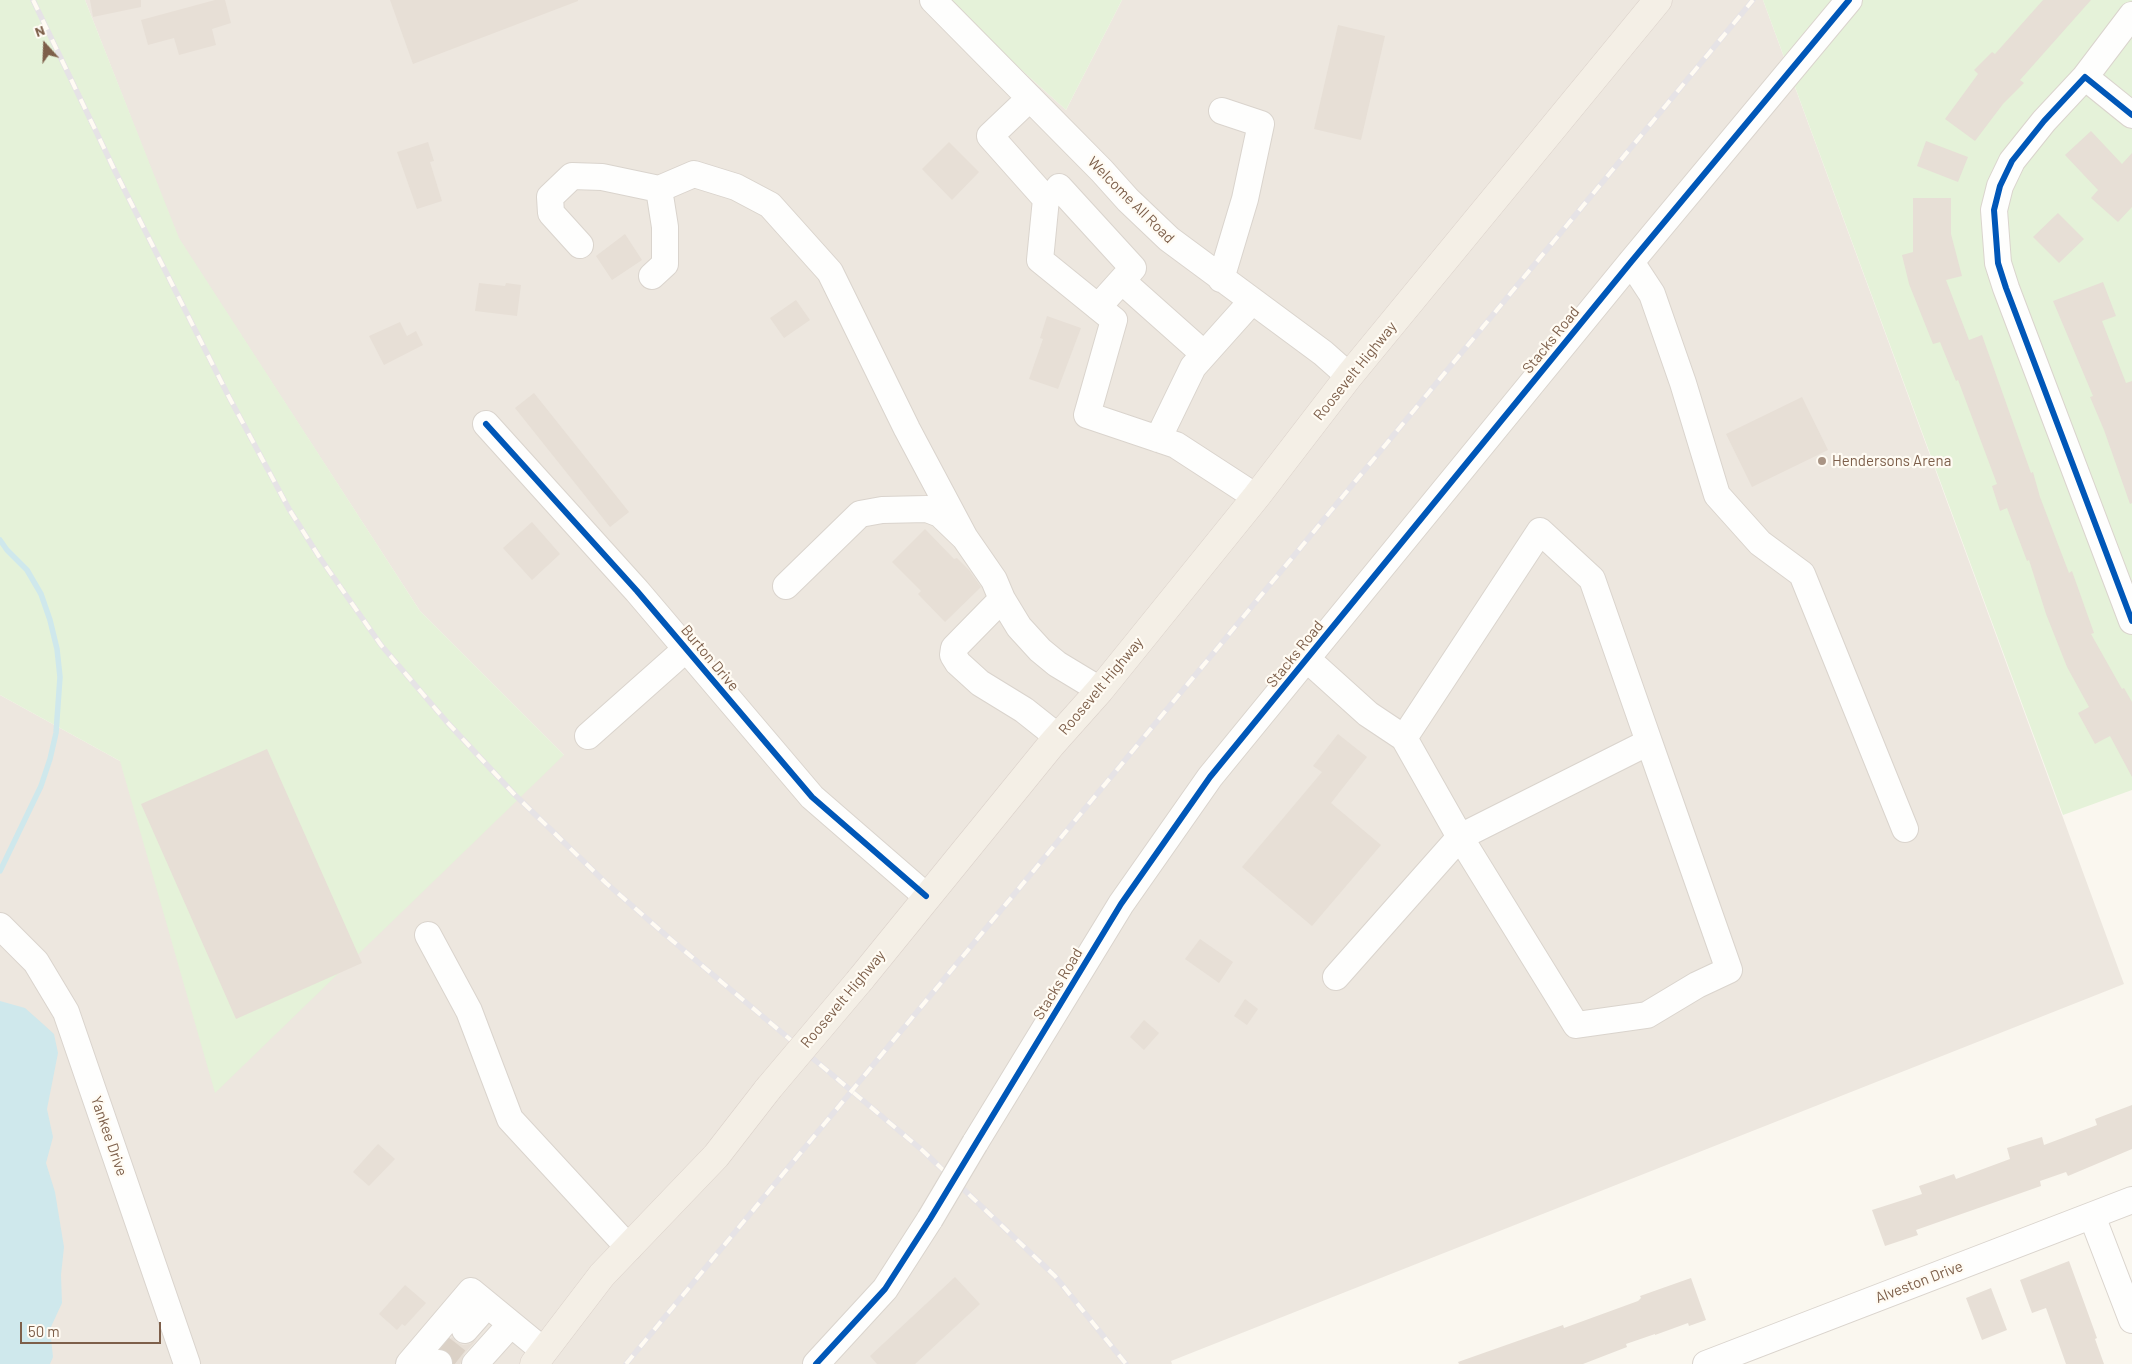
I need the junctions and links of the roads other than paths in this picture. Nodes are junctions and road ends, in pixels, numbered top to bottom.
1 (933, 0) edge
2 (1658, 0) edge
3 (1849, 0) edge
4 (2132, 15) edge
5 (2085, 77) junction
6 (1030, 98) junction
7 (1222, 111) dead end
8 (2132, 115) edge
9 (1090, 159) junction
10 (659, 189) junction
11 (1052, 193) junction
12 (580, 245) dead end
13 (1631, 262) junction
14 (652, 276) dead end
15 (1221, 279) junction
16 (1122, 280) junction
17 (1252, 301) junction
18 (1098, 308) junction
19 (1204, 354) junction
20 (1349, 376) junction
21 (486, 424) dead end
22 (1158, 439) junction
23 (1256, 497) junction
24 (965, 538) junction
25 (786, 586) dead end
26 (1002, 599) junction
27 (2132, 621) edge
28 (686, 648) junction
29 (1307, 659) junction
30 (1100, 690) junction
31 (588, 736) dead end
32 (1058, 737) junction
33 (1404, 738) junction
34 (1649, 742) junction
35 (1905, 829) dead end
36 (1460, 837) junction
37 (926, 896) junction
38 (0, 926) edge
39 (428, 934) dead end
40 (1336, 977) dead end
41 (2132, 1200) edge
42 (2092, 1216) junction
43 (628, 1248) junction
44 (488, 1305) junction
45 (2132, 1320) edge
46 (511, 1324) junction
47 (465, 1330) tunnel mouth
48 (539, 1358) edge
49 (187, 1364) edge
50 (409, 1364) edge
51 (475, 1364) edge
52 (816, 1364) edge
53 (1706, 1364) edge

1 - 6 street, Welcome All Road
2 - 20 main road, Roosevelt Highway
3 - 13 street, Stacks Road
4 - 5 street
5 - 8 street
5 - 27 street
6 - 9 street, Welcome All Road
6 - 11 street
7 - 15 street
9 - 11 street
9 - 15 street, Welcome All Road
10 - 12 street
10 - 14 street
10 - 24 street
11 - 16 street
11 - 18 street
13 - 29 street, Stacks Road
13 - 35 street
15 - 17 street, Welcome All Road
16 - 18 street
16 - 19 street
17 - 19 street
17 - 20 street, Welcome All Road
18 - 22 street
19 - 22 street
20 - 23 main road, Roosevelt Highway
21 - 28 street, Burton Drive
22 - 23 street
23 - 30 main road, Roosevelt Highway
24 - 25 street
24 - 26 street
26 - 30 street
26 - 32 street
28 - 31 street
28 - 37 street, Burton Drive
29 - 33 street
29 - 52 street, Stacks Road, bridge
30 - 32 main road, Roosevelt Highway
32 - 37 main road, Roosevelt Highway
33 - 34 street
33 - 36 street
34 - 36 street
34 - 36 street
36 - 40 street
37 - 43 main road, Roosevelt Highway, bridge
38 - 49 street, Yankee Drive
39 - 43 street
41 - 42 street, Alveston Drive
42 - 45 street
42 - 53 street, Alveston Drive
43 - 48 main road, Roosevelt Highway
44 - 46 street
44 - 47 street
44 - 50 street
46 - 48 street
46 - 51 street

